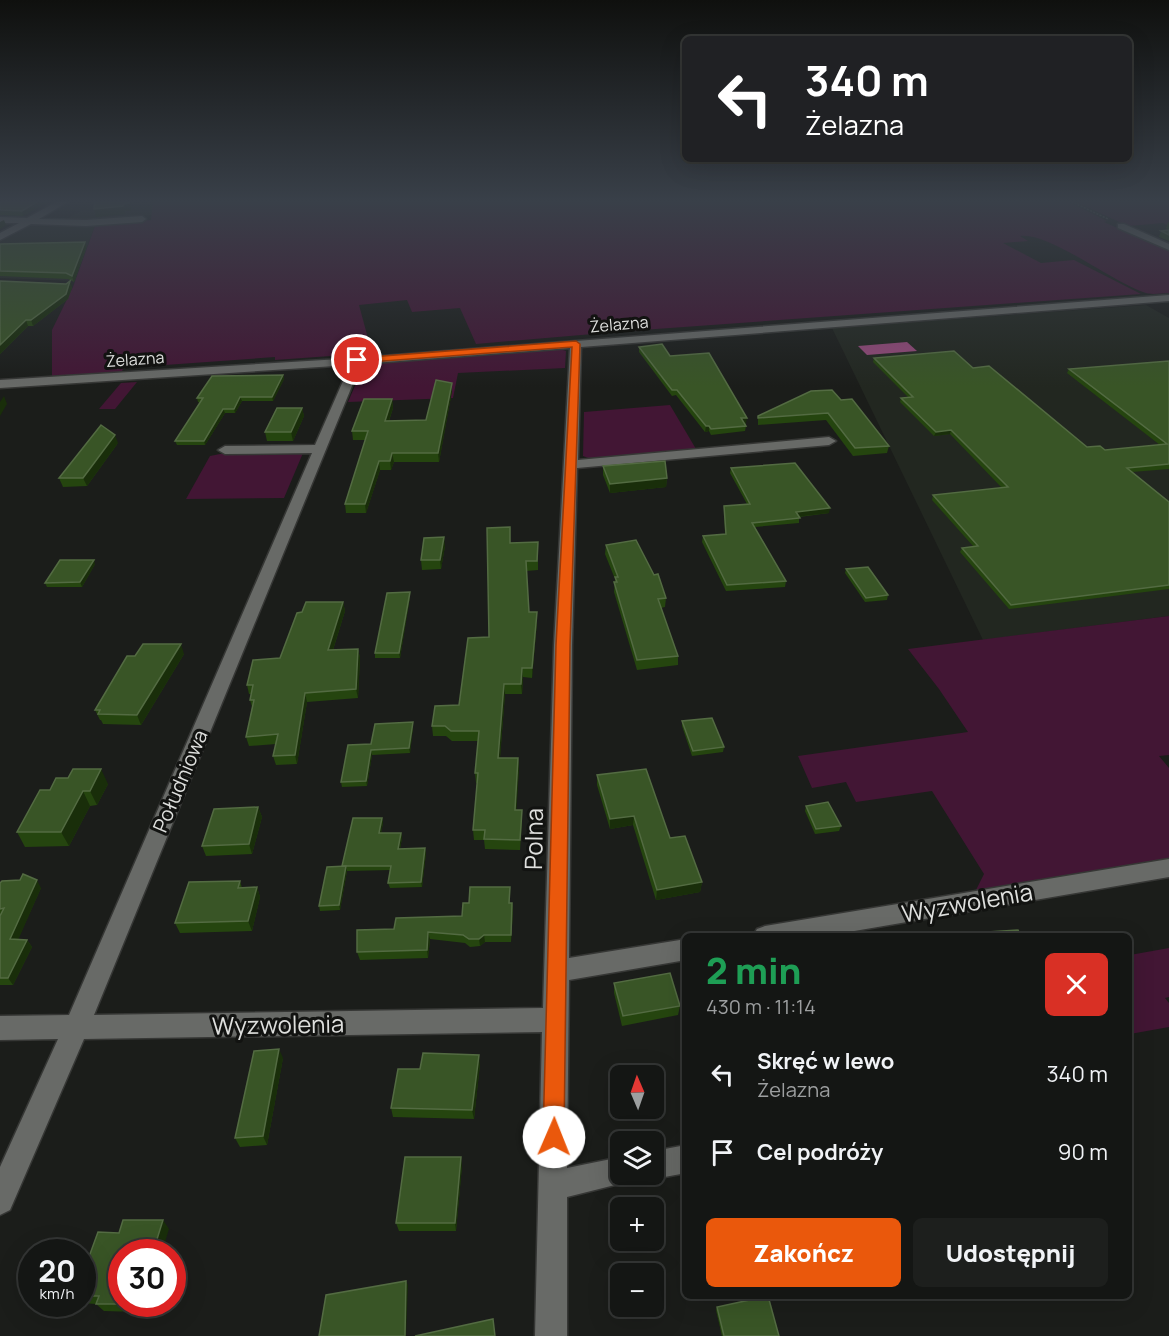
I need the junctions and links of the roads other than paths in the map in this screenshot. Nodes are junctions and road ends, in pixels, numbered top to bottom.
1 (1169, 298) edge
2 (1154, 299) junction
3 (1169, 308) edge
4 (576, 344) junction
5 (357, 360) junction
6 (0, 384) edge
7 (829, 441) dead end
8 (320, 449) junction
9 (225, 450) dead end
10 (570, 465) junction
11 (1169, 868) edge
12 (783, 933) edge
13 (682, 951) edge
14 (558, 971) junction
15 (557, 1020) junction
16 (77, 1026) junction
17 (0, 1028) edge
18 (682, 1160) edge
19 (664, 1163) edge
20 (610, 1173) edge
21 (552, 1185) junction
22 (0, 1200) edge
23 (551, 1336) edge

1 - 2 street, Żelazna
2 - 3 street
2 - 4 street, Żelazna
4 - 5 street, Żelazna
4 - 10 street, Polna
5 - 6 street, Żelazna
5 - 8 street, Południowa
7 - 10 street
8 - 9 street
8 - 16 street, Południowa
10 - 14 street, Polna
11 - 12 street, Wyzwolenia
13 - 14 street
14 - 15 street, Polna
15 - 16 street, Wyzwolenia
15 - 21 street, Polna
16 - 17 street, Wyzwolenia
16 - 22 street, Południowa
18 - 19 street
20 - 21 street
21 - 23 street, Polna

